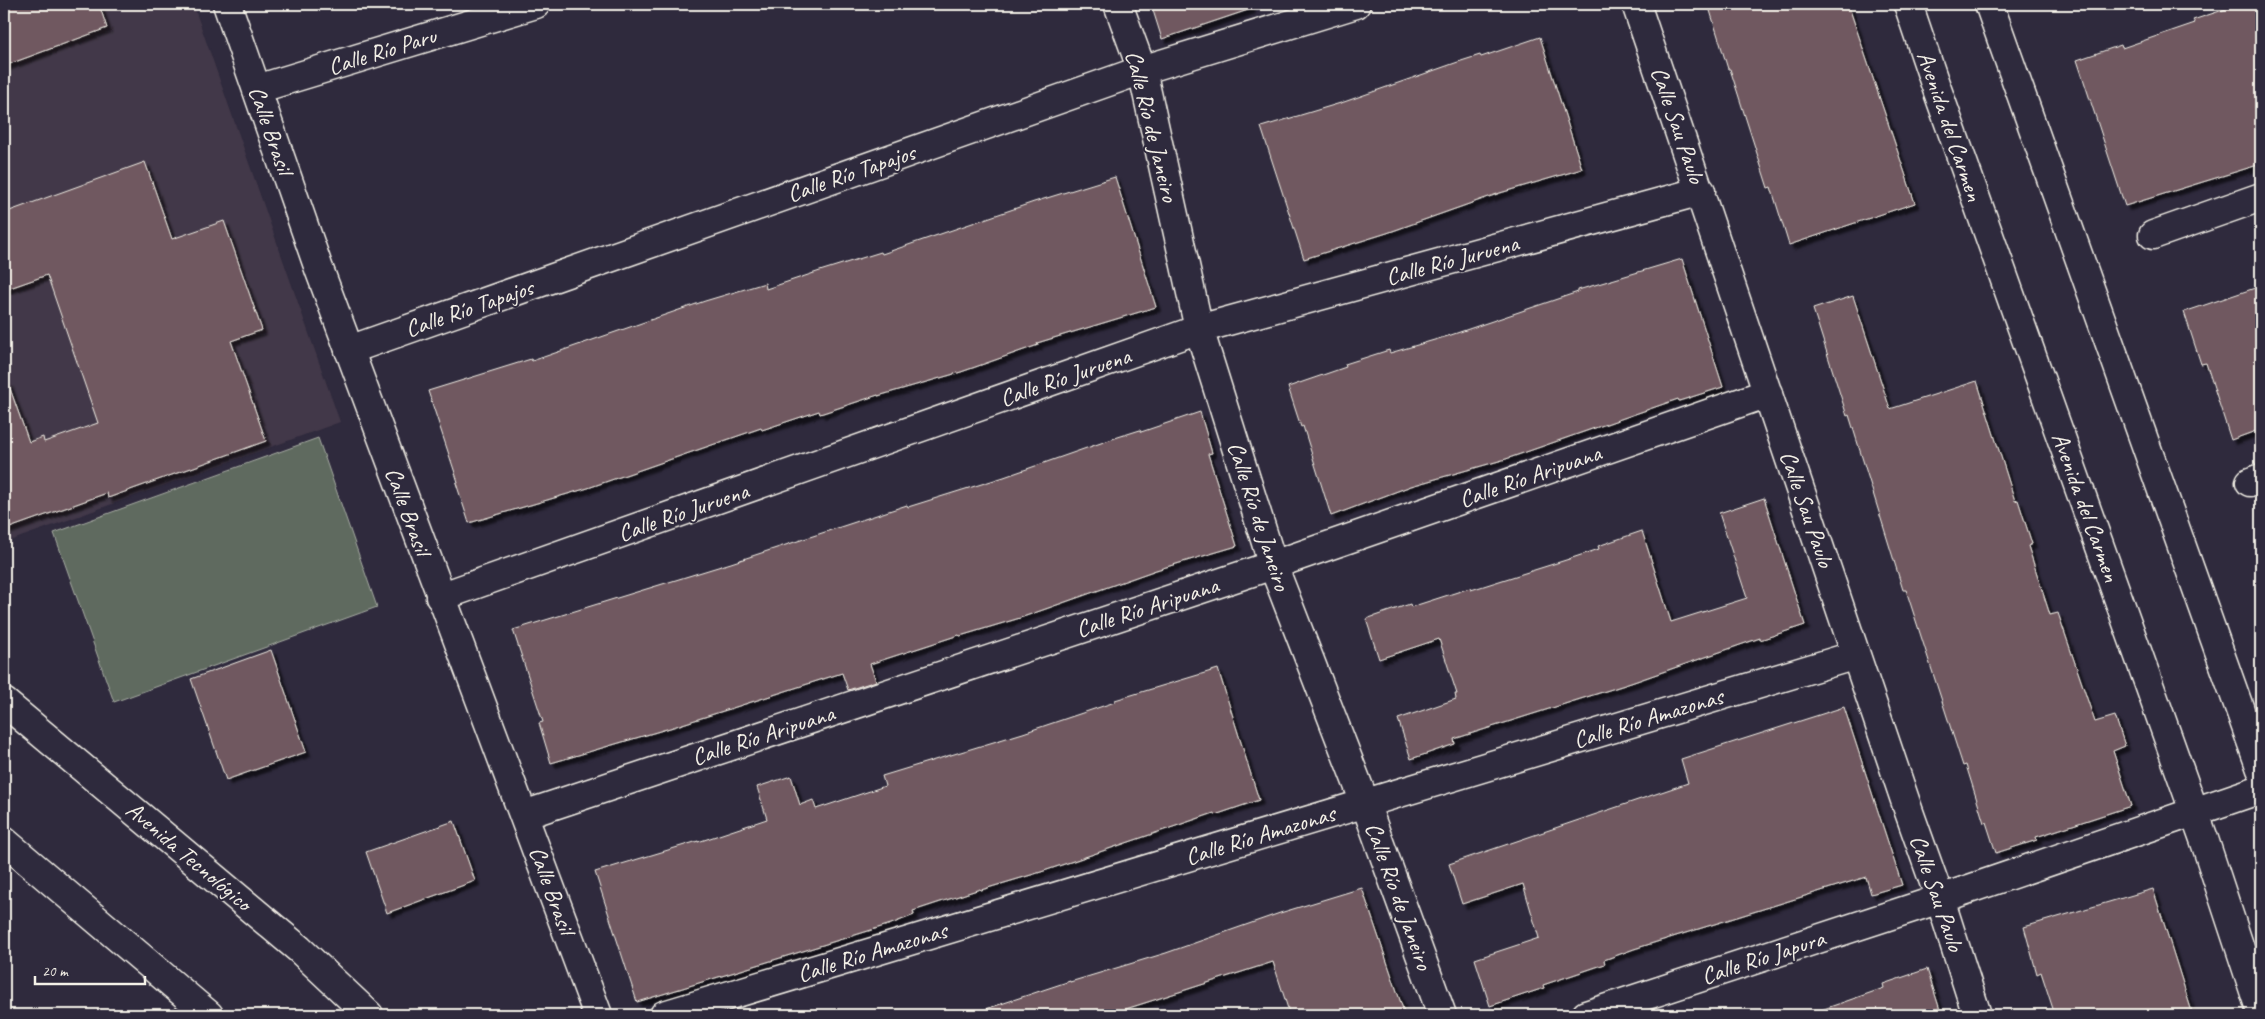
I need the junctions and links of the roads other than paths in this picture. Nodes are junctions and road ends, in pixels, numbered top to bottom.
1 (227, 4) edge
2 (536, 4) edge
3 (1118, 4) edge
4 (1356, 4) edge
5 (1636, 4) edge
6 (1908, 4) edge
7 (1989, 4) edge
8 (1142, 70) junction
9 (256, 89) junction
10 (1701, 191) junction
11 (2261, 197) edge
12 (2153, 235) dead end
13 (1199, 329) junction
14 (349, 350) junction
15 (1768, 393) junction
16 (1273, 565) junction
17 (440, 597) junction
18 (1856, 655) junction
19 (4, 702) edge
20 (2261, 769) edge
21 (2261, 789) edge
22 (1365, 803) junction
23 (2195, 813) junction
24 (524, 815) junction
25 (4, 841) edge
26 (1940, 899) junction
27 (2261, 1012) edge
28 (209, 1015) edge
29 (370, 1015) edge
30 (598, 1015) edge
31 (664, 1015) edge
32 (1442, 1015) edge
33 (1586, 1015) edge
34 (1977, 1015) edge

1 - 9 street, Calle Brasil
2 - 9 street, Calle Río Paru
3 - 8 street, Calle Río de Janeiro
4 - 8 street, Calle Río Tapajos
5 - 10 street, Calle Sau Paulo
6 - 23 street, Avenida del Carmen
7 - 20 street
8 - 13 street, Calle Río de Janeiro
8 - 14 street, Calle Río Tapajos
9 - 14 street, Calle Brasil
10 - 13 street, Calle Río Juruena
10 - 15 street, Calle Sau Paulo
11 - 12 street
13 - 16 street, Calle Río de Janeiro
13 - 17 street, Calle Río Juruena
14 - 17 street, Calle Brasil
15 - 16 street, Calle Río Aripuana
15 - 18 street, Calle Sau Paulo
16 - 22 street, Calle Río de Janeiro
16 - 24 street, Calle Río Aripuana
17 - 24 street, Calle Brasil
18 - 22 street, Calle Río Amazonas
18 - 26 street, Calle Sau Paulo
19 - 29 street, Avenida Tecnológico
21 - 23 street, Calle Río Japura
22 - 31 street, Calle Río Amazonas
22 - 32 street, Calle Río de Janeiro
23 - 26 street, Calle Río Japura
23 - 27 street, Avenida del Carmen
24 - 30 street, Calle Brasil
25 - 28 street
26 - 33 street, Calle Río Japura
26 - 34 street, Calle Sau Paulo

